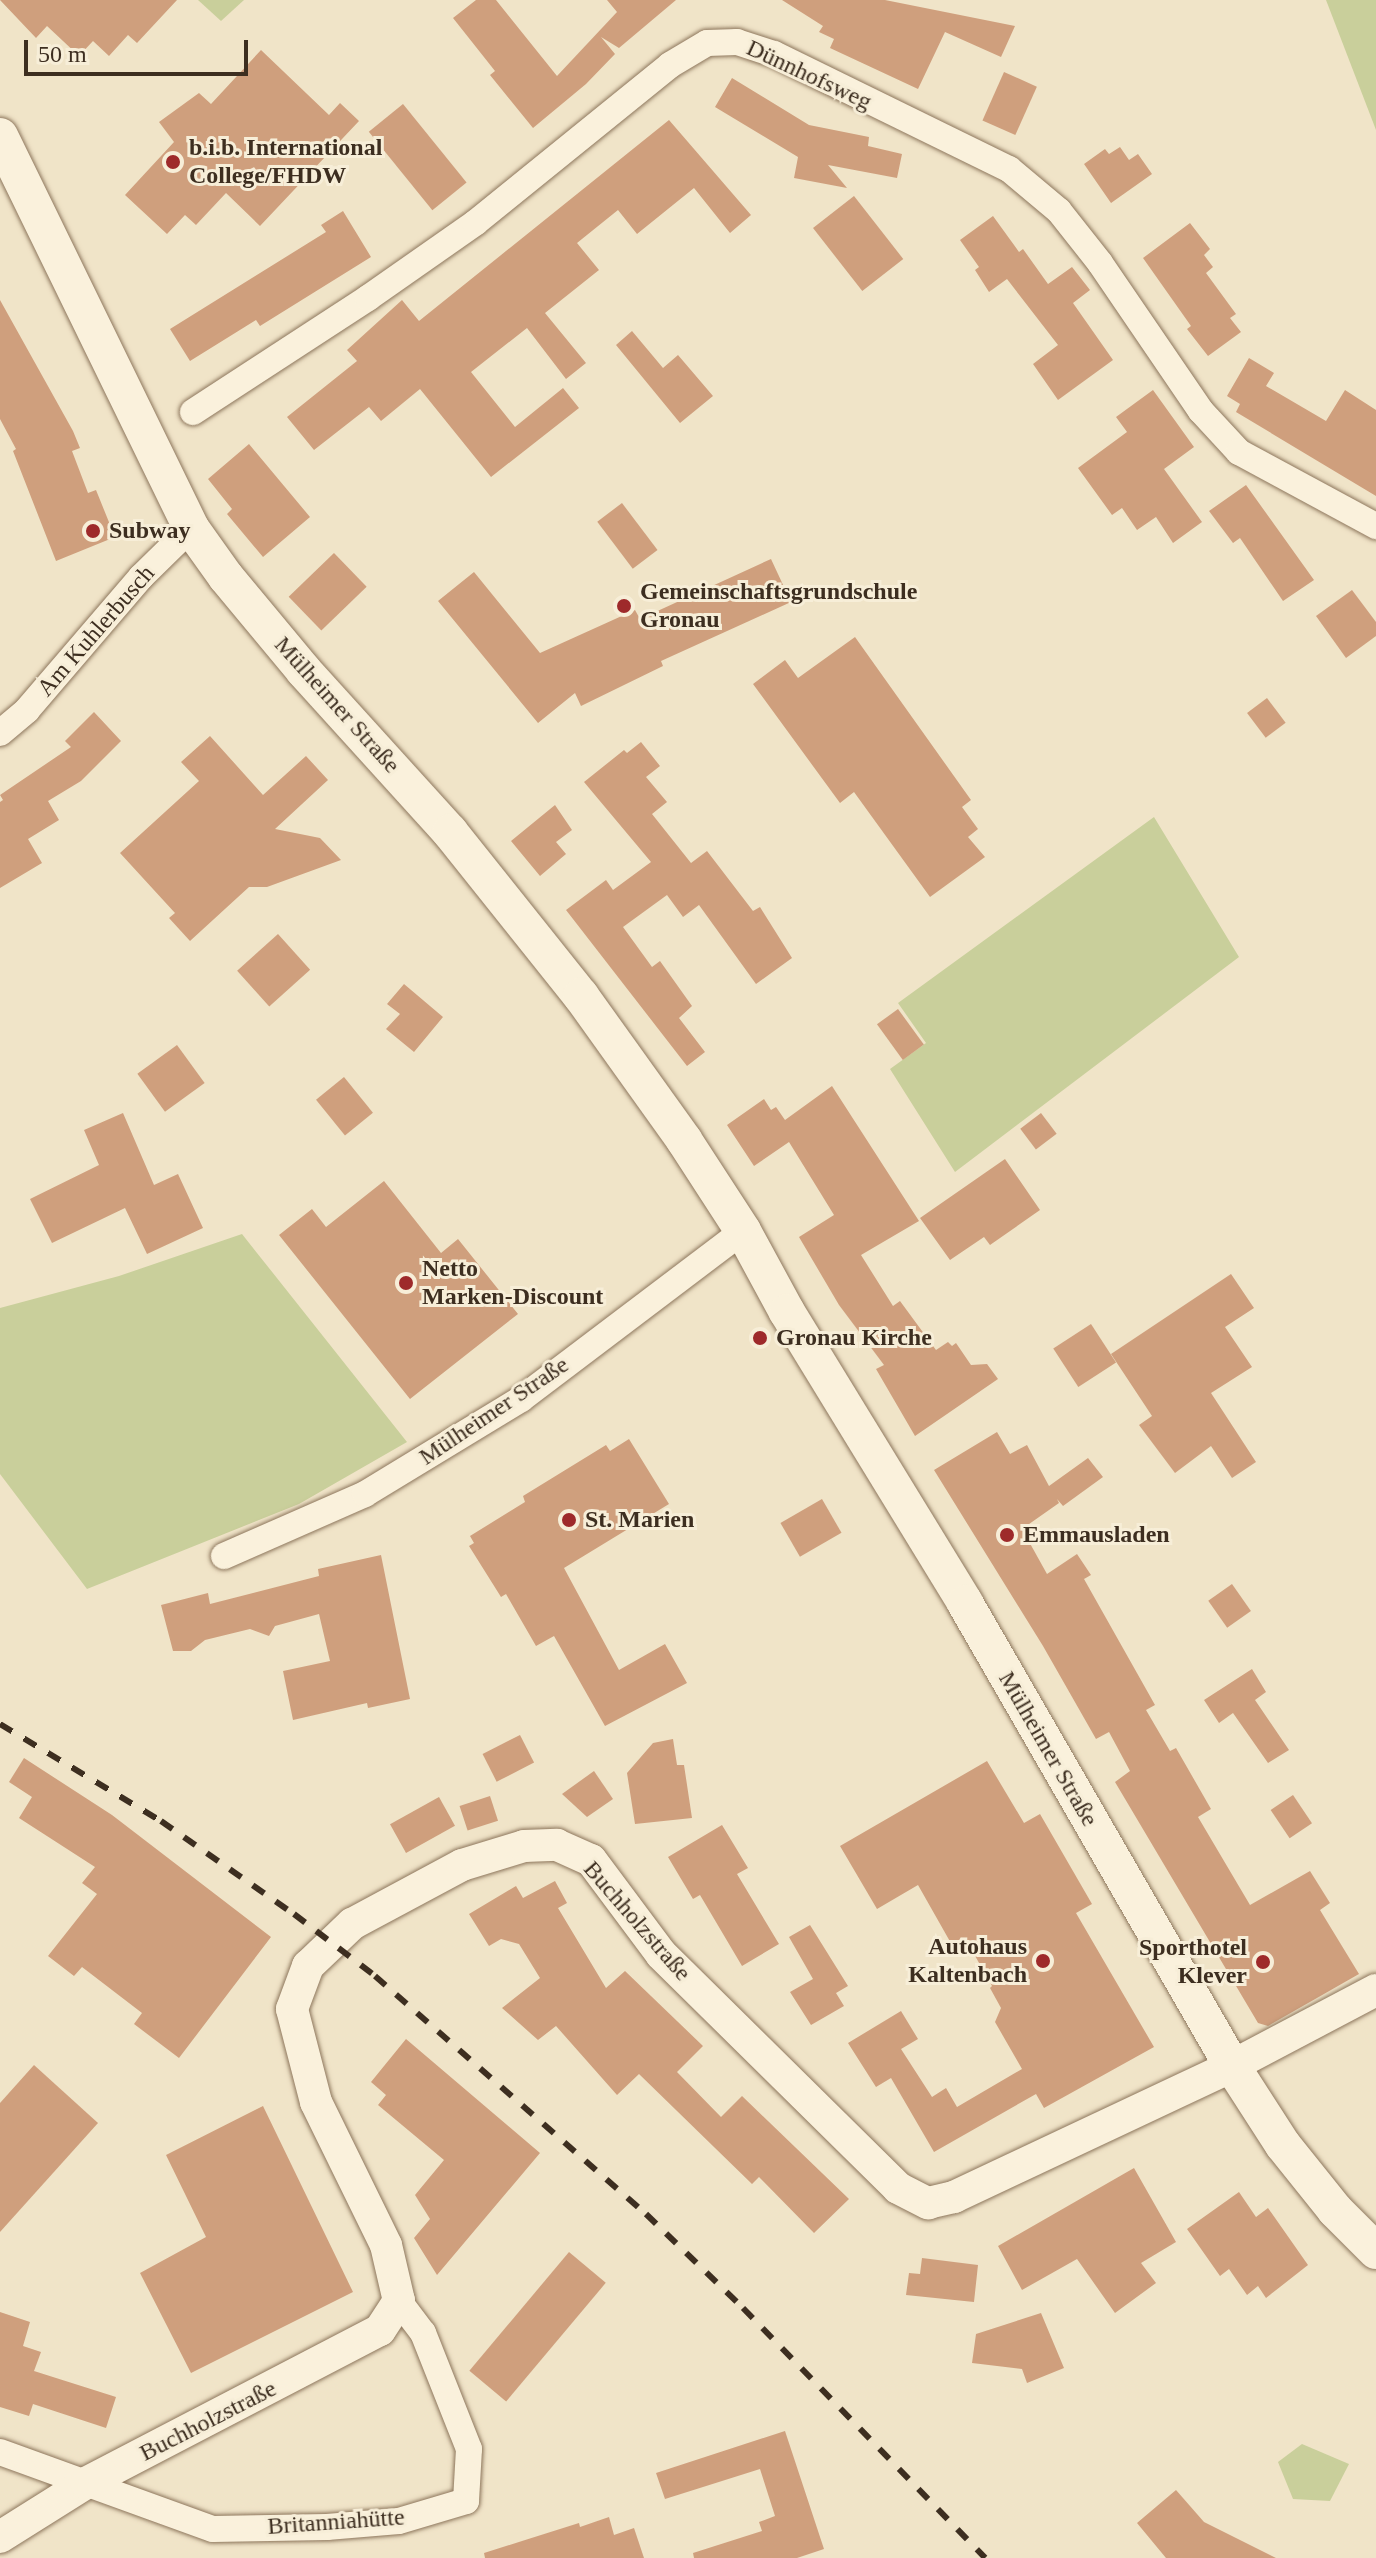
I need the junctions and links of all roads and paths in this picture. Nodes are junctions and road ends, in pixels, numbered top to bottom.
1 (0, 136) edge
2 (193, 412) dead end
3 (1376, 526) edge
4 (191, 528) junction
5 (0, 733) edge
6 (743, 1231) junction
7 (224, 1556) dead end
8 (1376, 1990) edge
9 (1232, 2066) junction
10 (1376, 2251) edge
11 (399, 2301) junction
12 (0, 2452) edge
13 (86, 2483) junction
14 (0, 2537) edge

1 - 4 main road, Mülheimer Straße
2 - 3 street, Dünnhofsweg
4 - 5 street, Am Kuhlerbusch
4 - 6 main road, Mülheimer Straße
6 - 7 street, Mülheimer Straße
6 - 9 main road, Mülheimer Straße
8 - 9 street
9 - 10 main road, Mülheimer Straße
9 - 11 street, Buchholzstraße
11 - 13 street, Buchholzstraße
11 - 13 street, Britanniahütte
12 - 13 street, Britanniahütte
13 - 14 street, Buchholzstraße

